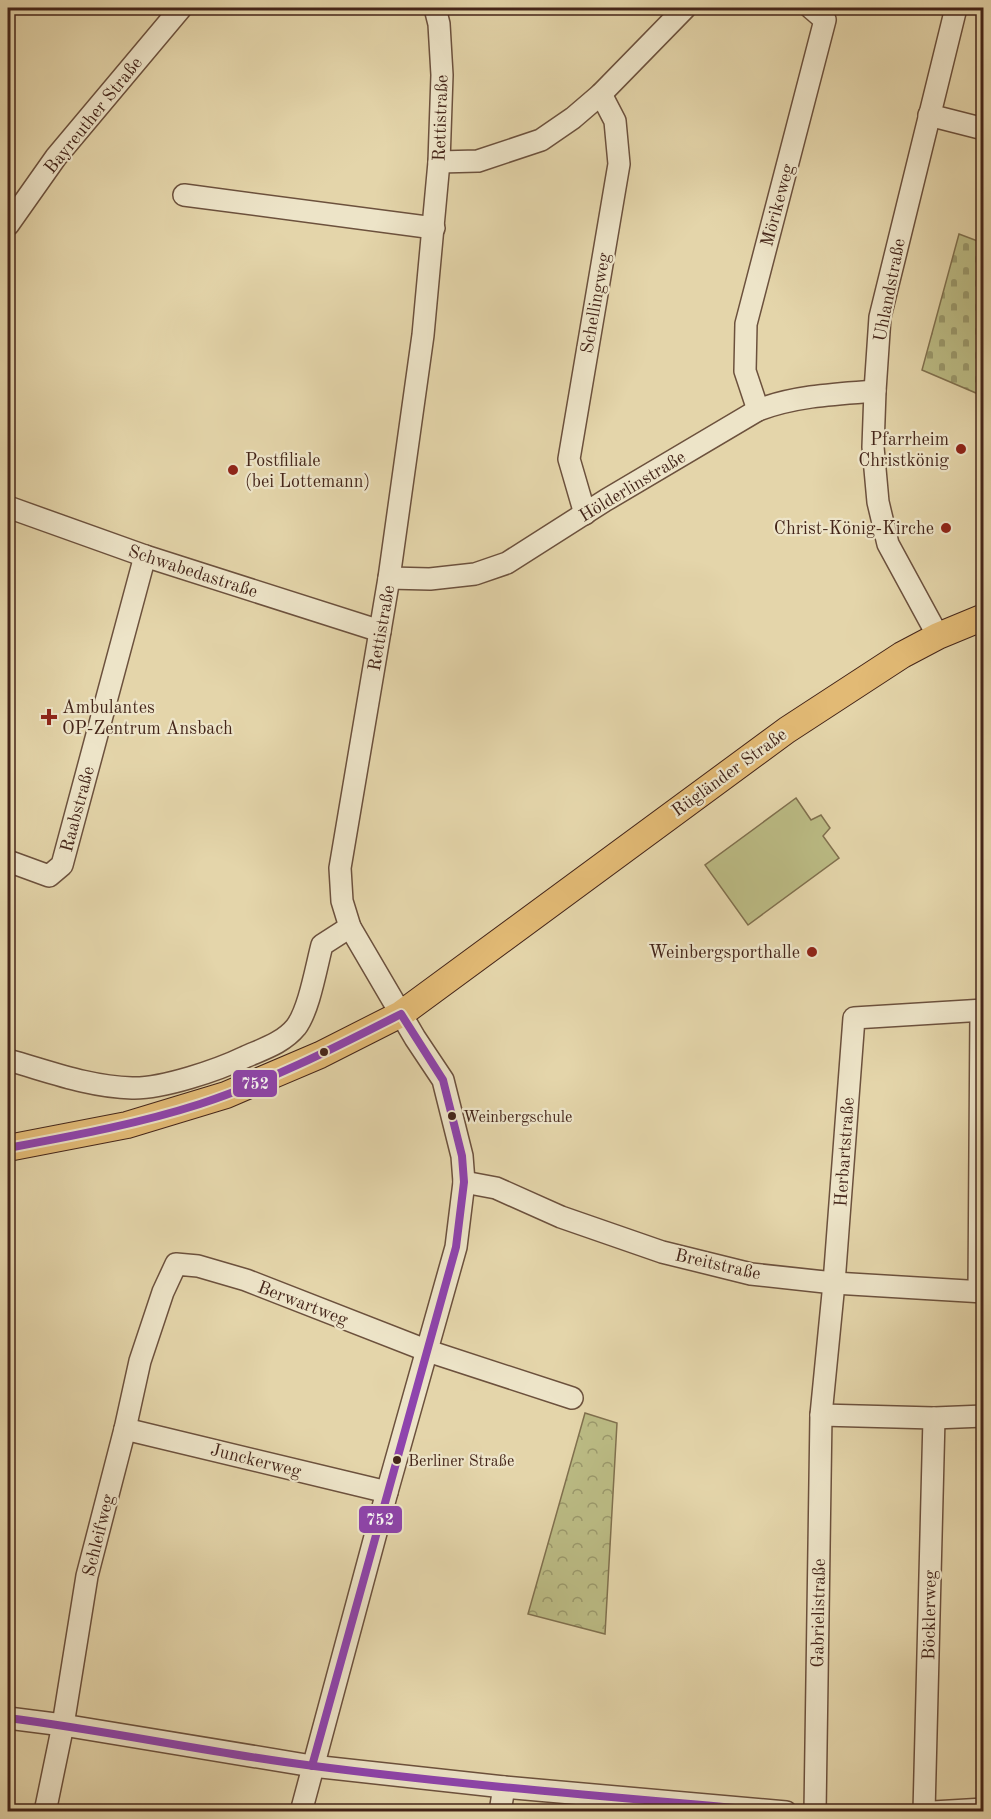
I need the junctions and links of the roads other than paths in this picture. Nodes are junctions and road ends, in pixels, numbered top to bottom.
1 (181, 8) edge
2 (435, 8) edge
3 (810, 8) edge
4 (956, 8) edge
5 (678, 10) edge
6 (601, 94) junction
7 (929, 115) junction
8 (984, 129) edge
9 (439, 162) junction
10 (184, 195) dead end
11 (8, 225) edge
12 (434, 228) junction
13 (874, 391) junction
14 (758, 410) junction
15 (8, 507) edge
16 (585, 514) junction
17 (145, 556) junction
18 (389, 578) junction
19 (984, 617) edge
20 (380, 631) junction
21 (938, 636) junction
22 (8, 861) edge
23 (350, 927) junction
24 (982, 1011) edge
25 (401, 1014) junction
26 (8, 1060) edge
27 (8, 1148) edge
28 (464, 1182) junction
29 (176, 1264) joint
30 (834, 1283) junction
31 (981, 1291) edge
32 (428, 1351) junction
33 (572, 1398) dead end
34 (821, 1415) junction
35 (984, 1416) edge
36 (934, 1418) junction
37 (125, 1429) junction
38 (387, 1492) junction
39 (8, 1718) edge
40 (63, 1725) junction
41 (312, 1766) junction
42 (504, 1786) junction
43 (984, 1809) edge
44 (45, 1812) edge
45 (301, 1812) edge
46 (500, 1812) edge
47 (786, 1812) edge
48 (815, 1812) edge
49 (924, 1812) edge
50 (933, 1812) edge

1 - 11 street, Bayreuther Straße
2 - 9 street, Rettistraße
3 - 14 street, Mörikeweg
4 - 7 street, Uhlandstraße
5 - 6 street
6 - 9 street
6 - 16 street, Schellingweg
7 - 8 street
7 - 13 street, Uhlandstraße
9 - 12 street, Rettistraße
10 - 12 street
12 - 18 street, Rettistraße
13 - 14 street, Hölderlinstraße
13 - 21 street, Uhlandstraße
14 - 16 street, Hölderlinstraße
15 - 17 street, Schwabedastraße
16 - 18 street, Hölderlinstraße
17 - 20 street, Schwabedastraße
17 - 22 street, Raabstraße
18 - 20 street, Rettistraße
19 - 21 main road, Rügländer Straße
20 - 23 street, Rettistraße
21 - 25 main road, Rügländer Straße
23 - 25 street, Rettistraße
23 - 26 street
24 - 30 street, Herbartstraße
24 - 31 street
25 - 27 main road, Rügländer Straße
25 - 28 street
28 - 30 street, Breitstraße
28 - 32 street
29 - 32 street, Berwartweg
29 - 37 street, Schleifweg
30 - 31 street, Breitstraße
30 - 34 street, Herbartstraße
32 - 33 street
32 - 38 street
34 - 36 street
34 - 48 street, Gabrielistraße
35 - 36 street
36 - 49 street, Böcklerweg
37 - 38 street, Junckerweg
37 - 40 street, Schleifweg
38 - 41 street
39 - 40 street
40 - 41 street
40 - 44 street, Schleifweg
41 - 42 street
41 - 45 street
42 - 46 street
42 - 47 street
43 - 50 street

